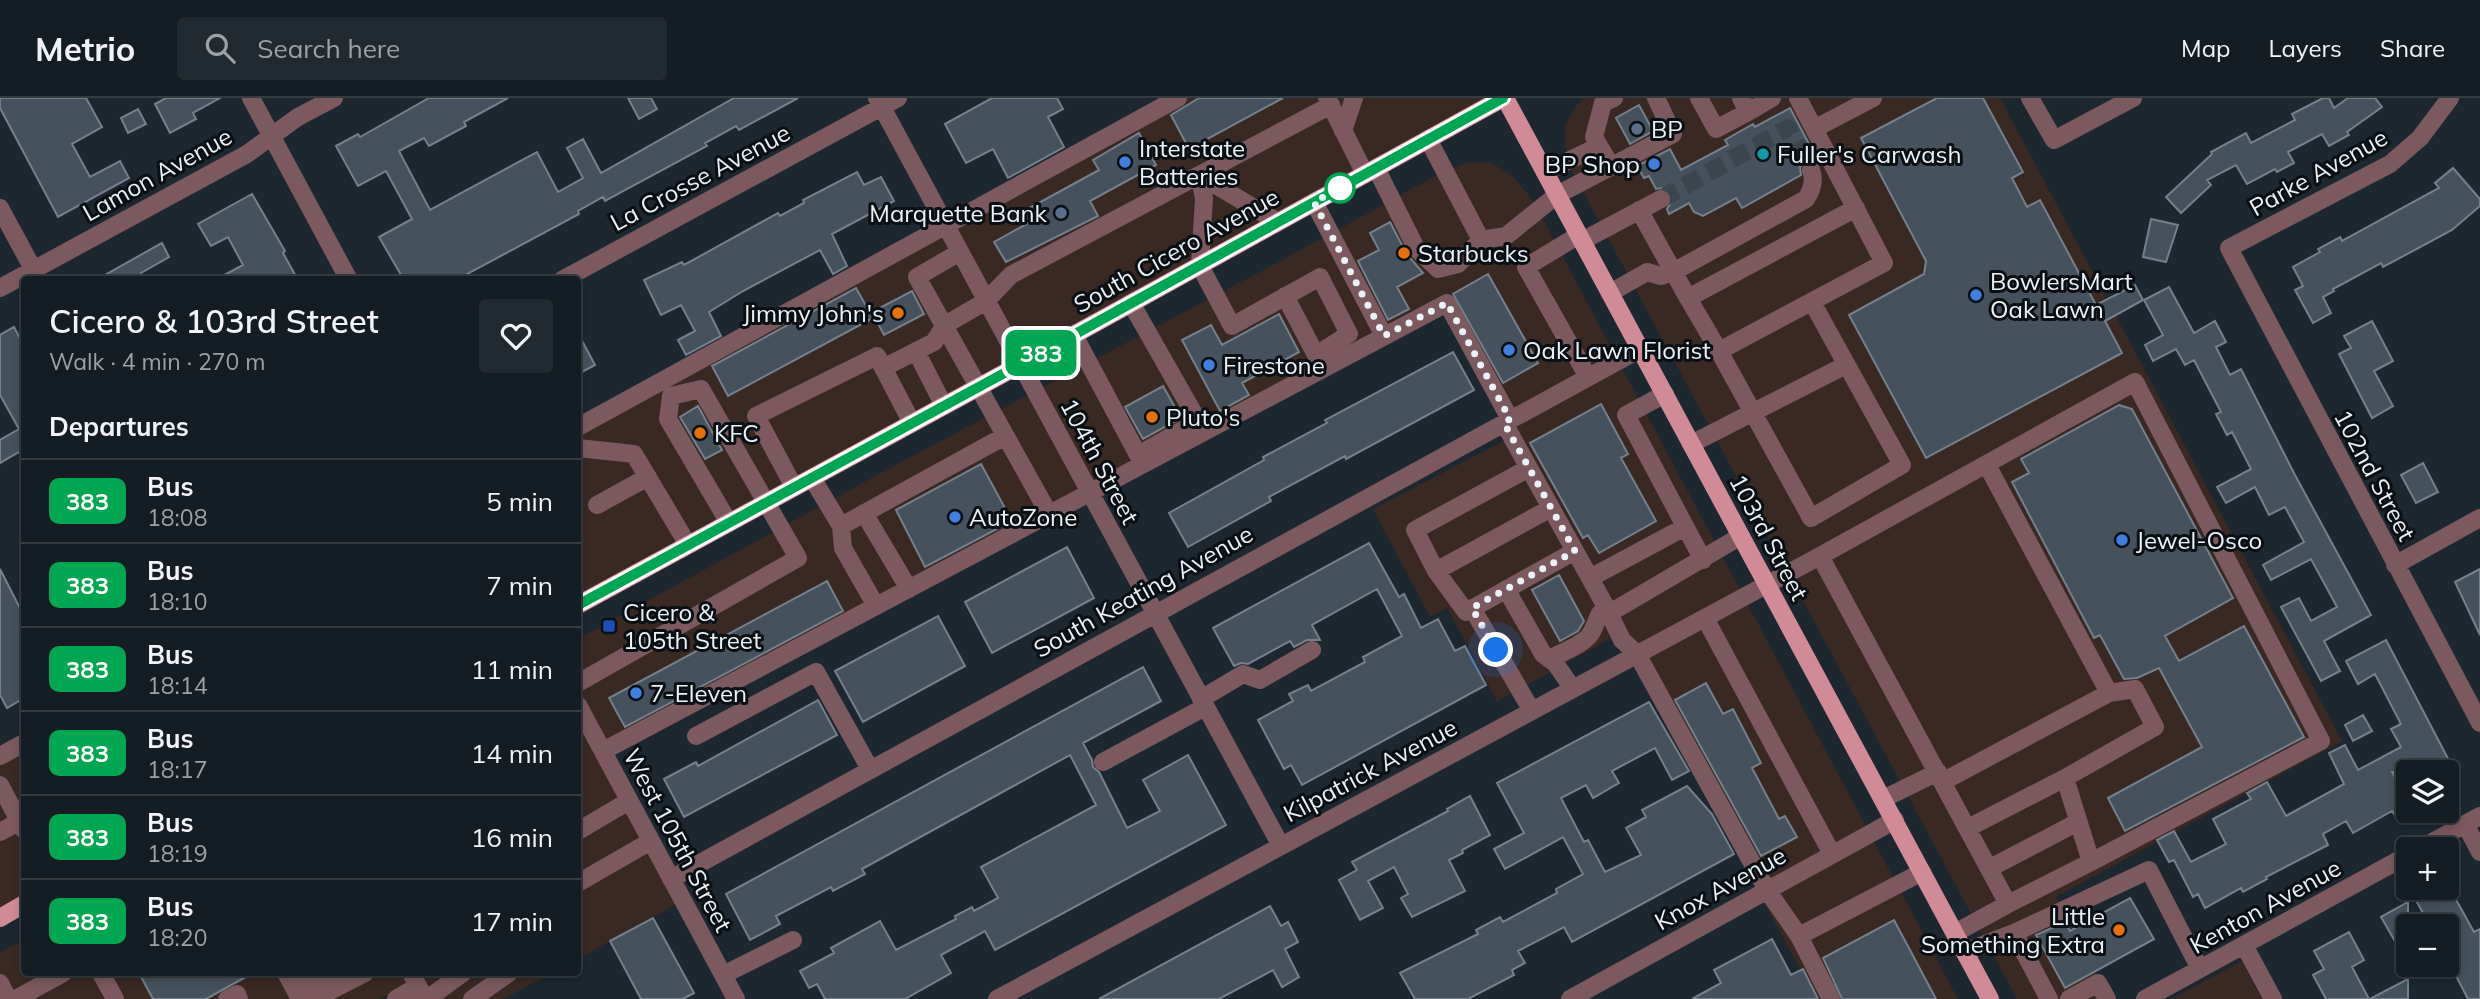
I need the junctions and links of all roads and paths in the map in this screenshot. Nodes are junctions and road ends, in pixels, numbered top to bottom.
1 (251, 98) edge
2 (334, 98) edge
3 (898, 98) edge
4 (1178, 98) edge
5 (1354, 98) edge
6 (1504, 98) edge
7 (1614, 98) edge
8 (1656, 98) edge
9 (1699, 98) edge
10 (1772, 98) edge
11 (1798, 98) edge
12 (1873, 98) edge
13 (2030, 98) edge
14 (2133, 98) edge
15 (2450, 98) edge
16 (880, 102) edge
17 (1329, 102) edge
18 (1745, 105) edge
19 (1814, 129) junction
20 (1343, 131) junction
21 (271, 136) junction
22 (1428, 139) junction
23 (1599, 146) junction
24 (1611, 166) junction
25 (1811, 170) tunnel mouth
26 (1370, 171) junction
27 (1545, 173) junction
28 (1199, 175) junction
29 (1557, 195) junction
30 (1661, 199) tunnel mouth
31 (1314, 202) junction
32 (0, 208) edge
33 (1856, 208) junction
34 (1639, 210) junction
35 (1278, 222) junction
36 (946, 225) junction
37 (1581, 238) junction
38 (1481, 240) junction
39 (2229, 248) joint
40 (960, 251) junction
41 (1200, 265) junction
42 (1673, 272) junction
43 (36, 275) edge
44 (347, 276) edge
45 (569, 276) edge
46 (21, 280) edge
47 (0, 288) edge
48 (1610, 293) junction
49 (1285, 296) junction
50 (1688, 298) junction
51 (986, 301) junction
52 (1812, 302) junction
53 (1131, 303) junction
54 (944, 325) junction
55 (1074, 335) junction
56 (1384, 336) junction
57 (1640, 349) junction
58 (916, 351) junction
59 (1719, 351) junction
60 (1319, 362) junction
61 (1021, 364) junction
62 (1846, 365) junction
63 (883, 368) junction
64 (1588, 377) junction
65 (979, 387) junction
66 (1665, 394) junction
67 (944, 406) junction
68 (1753, 414) junction
69 (1507, 421) junction
70 (912, 424) junction
71 (581, 425) edge
72 (1006, 436) junction
73 (1691, 444) junction
74 (581, 448) edge
75 (1987, 465) junction
76 (1530, 468) junction
77 (648, 477) junction
78 (812, 478) junction
79 (794, 487) junction
80 (1090, 493) junction
81 (766, 503) junction
82 (597, 505) dead end
83 (1551, 508) junction
84 (864, 513) junction
85 (1049, 514) junction
86 (2480, 518) edge
87 (729, 523) junction
88 (841, 526) junction
89 (1685, 527) junction
90 (1741, 536) junction
91 (688, 545) junction
92 (1575, 551) junction
93 (1820, 556) junction
94 (1703, 560) junction
95 (2395, 565) junction
96 (1436, 571) junction
97 (1590, 578) junction
98 (1767, 584) junction
99 (909, 589) junction
100 (1506, 589) junction
101 (581, 603) edge
102 (876, 606) junction
103 (1472, 608) junction
104 (1607, 610) junction
105 (1154, 613) junction
106 (1705, 618) junction
107 (1312, 650) dead end
108 (1637, 654) junction
109 (1549, 659) junction
110 (581, 681) edge
111 (1573, 689) junction
112 (2109, 693) junction
113 (1203, 703) junction
114 (581, 711) edge
115 (1532, 711) junction
116 (2480, 723) edge
117 (696, 736) dead end
118 (21, 745) edge
119 (603, 751) junction
120 (0, 756) edge
121 (1103, 762) dead end
122 (870, 769) junction
123 (1941, 777) junction
124 (2065, 778) junction
125 (0, 785) edge
126 (1883, 799) junction
127 (629, 801) junction
128 (1895, 820) junction
129 (2473, 820) edge
130 (581, 822) edge
131 (2078, 822) junction
132 (21, 824) edge
133 (21, 826) edge
134 (1968, 828) junction
135 (0, 832) edge
136 (2442, 837) edge
137 (651, 841) junction
138 (1281, 846) junction
139 (2480, 852) edge
140 (1832, 854) junction
141 (2091, 862) junction
142 (2396, 862) edge
143 (1990, 868) junction
144 (1922, 872) junction
145 (671, 879) junction
146 (581, 881) edge
147 (1767, 890) junction
148 (2008, 904) junction
149 (21, 906) edge
150 (0, 918) edge
151 (1955, 933) junction
152 (2014, 933) junction
153 (1799, 936) junction
154 (793, 940) dead end
155 (2244, 945) junction
156 (1965, 952) junction
157 (2200, 969) junction
158 (723, 975) junction
159 (58, 976) edge
160 (103, 976) edge
161 (288, 976) edge
162 (298, 976) edge
163 (333, 976) edge
164 (359, 976) edge
165 (455, 976) edge
166 (505, 976) edge
167 (0, 984) edge
168 (420, 989) edge
169 (8, 999) edge
170 (16, 999) edge
171 (115, 999) edge
172 (227, 999) edge
173 (239, 999) edge
174 (300, 999) edge
175 (314, 999) edge
176 (396, 999) edge
177 (472, 999) edge
178 (736, 999) edge
179 (998, 999) edge
180 (1570, 999) edge
181 (1830, 999) edge
182 (1990, 999) edge
183 (2049, 999) edge
184 (2069, 999) edge
185 (2107, 999) edge
186 (2146, 999) edge
187 (2273, 999) edge

1 - 21 street
2 - 21 street, Lamon Avenue
3 - 16 street, La Crosse Avenue
4 - 36 street
5 - 20 street
6 - 22 main road, South Cicero Avenue
6 - 27 main road, 103rd Street
7 - 23 street
8 - 24 street
9 - 18 street
10 - 18 street
11 - 19 street
12 - 19 street
13 - 14 street
15 - 39 street, Parke Avenue
16 - 36 street, 104th Street
16 - 45 street, La Crosse Avenue
17 - 20 street
17 - 28 street
19 - 33 street
20 - 26 street
21 - 43 street, Lamon Avenue
21 - 44 street
22 - 26 main road, South Cicero Avenue
22 - 38 street
23 - 24 street
23 - 27 street
24 - 29 street
25 - 42 street
26 - 31 main road, South Cicero Avenue
26 - 38 street
27 - 29 main road, 103rd Street
28 - 35 street
28 - 41 street
28 - 51 street
29 - 37 main road, 103rd Street
29 - 38 street
30 - 34 street
31 - 35 main road, South Cicero Avenue
31 - 56 street
32 - 43 street
33 - 50 street
33 - 52 street
34 - 37 street
34 - 42 street
35 - 41 main road, South Cicero Avenue
36 - 40 street, 104th Street
36 - 71 street
37 - 48 main road, 103rd Street
37 - 64 street
39 - 95 street, 102nd Street
40 - 51 street, 104th Street
40 - 54 street
41 - 49 street
41 - 53 main road, South Cicero Avenue
42 - 48 street
42 - 50 street
46 - 47 street, Lamon Avenue
48 - 57 main road, 103rd Street
49 - 60 street
49 - 60 street
50 - 59 street
51 - 54 street
51 - 61 street, 104th Street
52 - 59 street
52 - 62 street
53 - 55 main road, South Cicero Avenue
53 - 55 street
54 - 58 street
54 - 65 street
55 - 61 main road, South Cicero Avenue
56 - 60 street
56 - 69 street
57 - 64 street, South Keating Avenue
57 - 66 main road, 103rd Street
58 - 63 street
58 - 67 street
59 - 68 street
60 - 80 street
61 - 65 main road, South Cicero Avenue
61 - 80 street, 104th Street
62 - 68 street
62 - 68 street
63 - 70 street
63 - 79 street
64 - 69 street, South Keating Avenue
65 - 67 main road, South Cicero Avenue
65 - 72 street
66 - 73 main road, 103rd Street
66 - 89 street
67 - 70 main road, South Cicero Avenue
68 - 73 street
69 - 76 street
69 - 105 street, South Keating Avenue
70 - 78 main road, South Cicero Avenue
72 - 84 street
72 - 85 street
73 - 90 main road, 103rd Street
74 - 77 street
75 - 93 street, Kilpatrick Avenue
75 - 112 street
75 - 141 street, Kilpatrick Avenue
76 - 83 street
76 - 96 street
77 - 82 street
77 - 91 street
78 - 79 main road, South Cicero Avenue
78 - 88 street
79 - 81 main road, South Cicero Avenue
80 - 85 street
80 - 105 street, 104th Street
81 - 87 main road, South Cicero Avenue
81 - 87 street
81 - 110 street
83 - 92 street
83 - 96 street
84 - 88 street
84 - 99 street
85 - 99 street
86 - 95 street
87 - 91 main road, South Cicero Avenue
88 - 102 street
89 - 94 street
89 - 97 street
90 - 94 street
90 - 98 main road, 103rd Street
91 - 101 main road, South Cicero Avenue
92 - 97 street
92 - 100 street
93 - 98 street, Kilpatrick Avenue
93 - 123 street
94 - 104 street
95 - 116 street, 102nd Street
96 - 103 street
97 - 104 street
98 - 106 street, Kilpatrick Avenue
98 - 126 main road, 103rd Street
99 - 102 street
100 - 103 street
100 - 109 street
102 - 119 street
103 - 115 street
104 - 108 street
104 - 109 street
105 - 113 street, 104th Street
105 - 122 street, South Keating Avenue
106 - 108 street, Kilpatrick Avenue
106 - 140 street
107 - 113 street
108 - 111 street, Kilpatrick Avenue
108 - 147 street
109 - 111 street
111 - 115 street, Kilpatrick Avenue
112 - 123 street
112 - 124 street
113 - 121 street
113 - 138 street, 104th Street
114 - 119 street, West 105th Street
115 - 138 street, Kilpatrick Avenue
117 - 122 street
118 - 120 street
119 - 127 street, West 105th Street
122 - 145 street, South Keating Avenue
123 - 126 street
123 - 134 street
124 - 131 street
124 - 134 street
125 - 132 street
126 - 128 main road, 103rd Street
127 - 130 street
127 - 137 street, West 105th Street
128 - 140 street, Knox Avenue
128 - 144 main road, 103rd Street
129 - 136 street
129 - 139 street
131 - 141 street
131 - 143 street
133 - 135 street
134 - 143 street
137 - 145 street, West 105th Street
137 - 146 street
138 - 179 street, Kilpatrick Avenue
140 - 147 street, Knox Avenue
141 - 148 street
142 - 155 street, Kenton Avenue
143 - 148 street
144 - 151 main road, 103rd Street
144 - 153 street
145 - 158 street, West 105th Street
147 - 153 street
147 - 180 street, Knox Avenue
148 - 151 street
149 - 150 main road
151 - 156 main road, 103rd Street
152 - 156 street
152 - 157 street
152 - 183 street
153 - 181 street
154 - 158 street
155 - 157 street, Kenton Avenue
155 - 187 street
156 - 182 main road, 103rd Street
157 - 186 street, Kenton Avenue
158 - 178 street, West 105th Street
159 - 170 street
160 - 171 street
161 - 174 street
162 - 163 street
164 - 175 street
165 - 168 street
166 - 177 street
167 - 169 street
168 - 176 street
172 - 173 street
184 - 185 street

